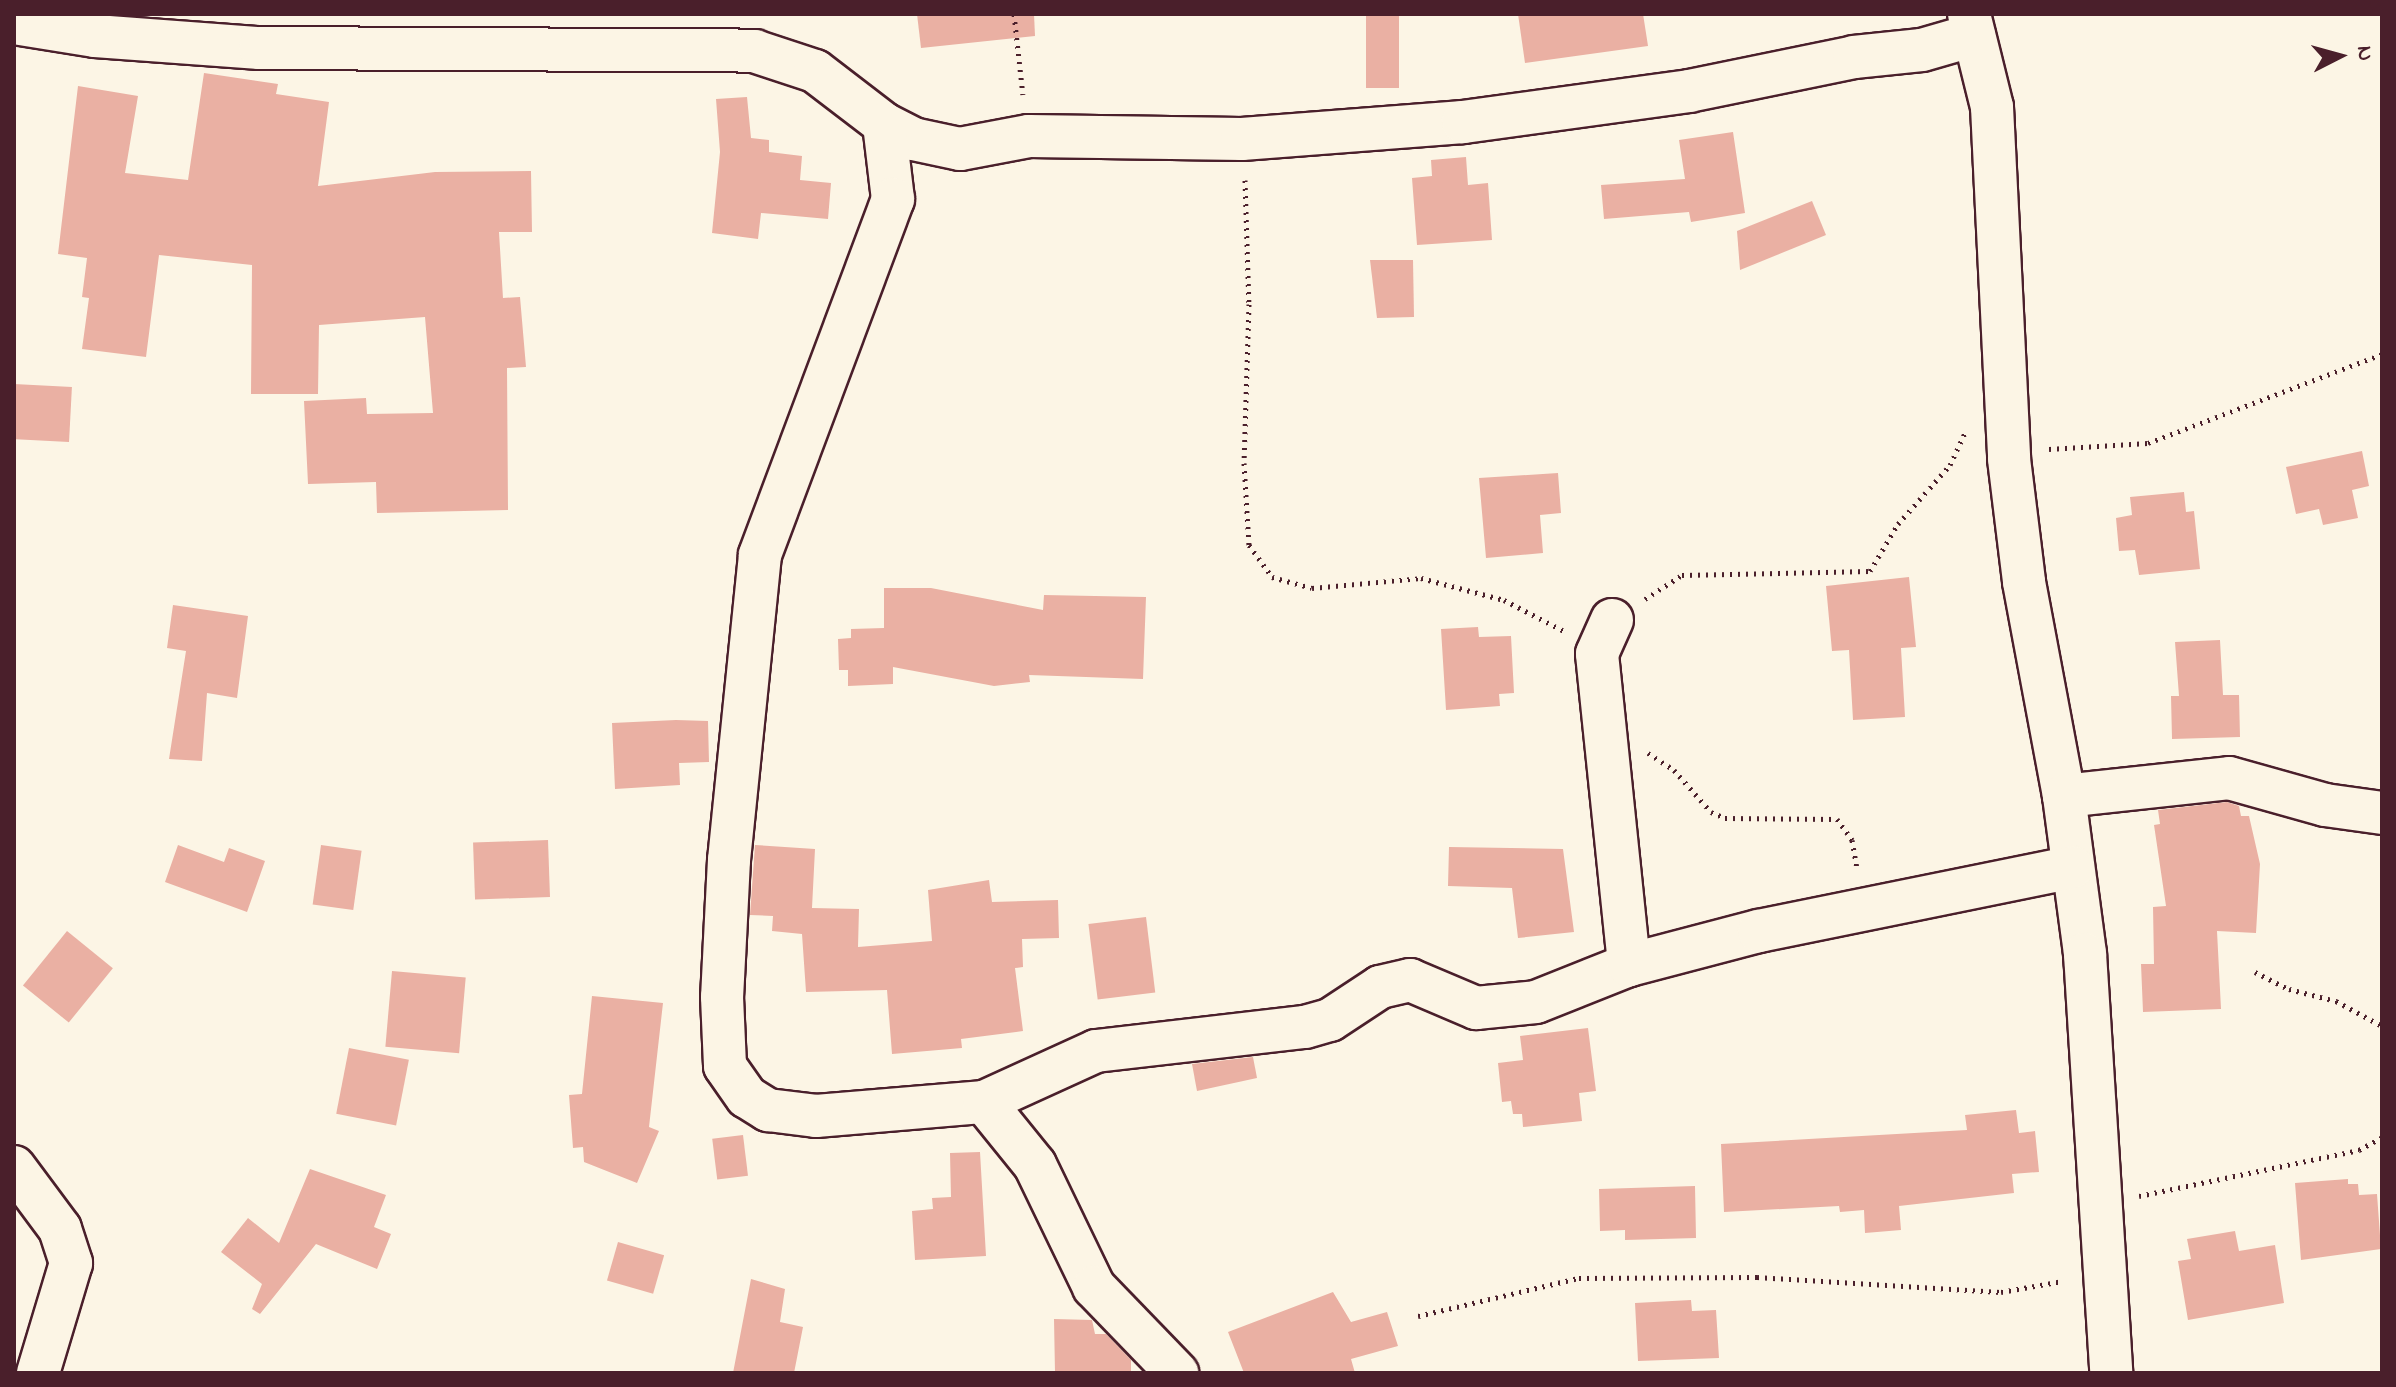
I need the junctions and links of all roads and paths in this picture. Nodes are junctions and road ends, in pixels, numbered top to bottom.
1 (1014, 14) edge
2 (14, 23) edge
3 (1971, 24) edge
4 (705, 31) edge
5 (884, 124) junction
6 (1029, 136) junction
7 (1242, 139) junction
8 (960, 149) junction
9 (893, 199) junction
10 (2382, 354) edge
11 (2004, 387) junction
12 (2009, 459) junction
13 (1604, 637) junction
14 (1603, 718) junction
15 (2064, 796) junction
16 (2382, 813) edge
17 (2073, 867) junction
18 (1863, 910) junction
19 (1629, 965) junction
20 (2255, 972) dead end
21 (2382, 1026) edge
22 (1034, 1077) junction
23 (984, 1102) junction
24 (2382, 1137) edge
25 (1035, 1165) junction
26 (14, 1167) edge
27 (2100, 1211) junction
28 (2102, 1273) junction
29 (1418, 1316) dead end
30 (38, 1373) edge
31 (1177, 1373) edge
32 (2111, 1373) edge

1 - 6 path
2 - 4 street
3 - 7 street
3 - 11 street
4 - 5 street
5 - 8 street
5 - 9 street
6 - 7 street
6 - 8 street
7 - 13 path
8 - 9 street
9 - 23 street
10 - 12 path
11 - 12 street
11 - 13 path
12 - 15 street
13 - 14 street
14 - 18 path
14 - 19 street
15 - 16 street
15 - 17 street
17 - 18 street
17 - 27 street
18 - 19 street
19 - 22 street
20 - 21 path
22 - 23 street
22 - 25 street
23 - 25 street
24 - 27 path
25 - 31 street
26 - 30 street
27 - 28 street
28 - 29 path
28 - 32 street

